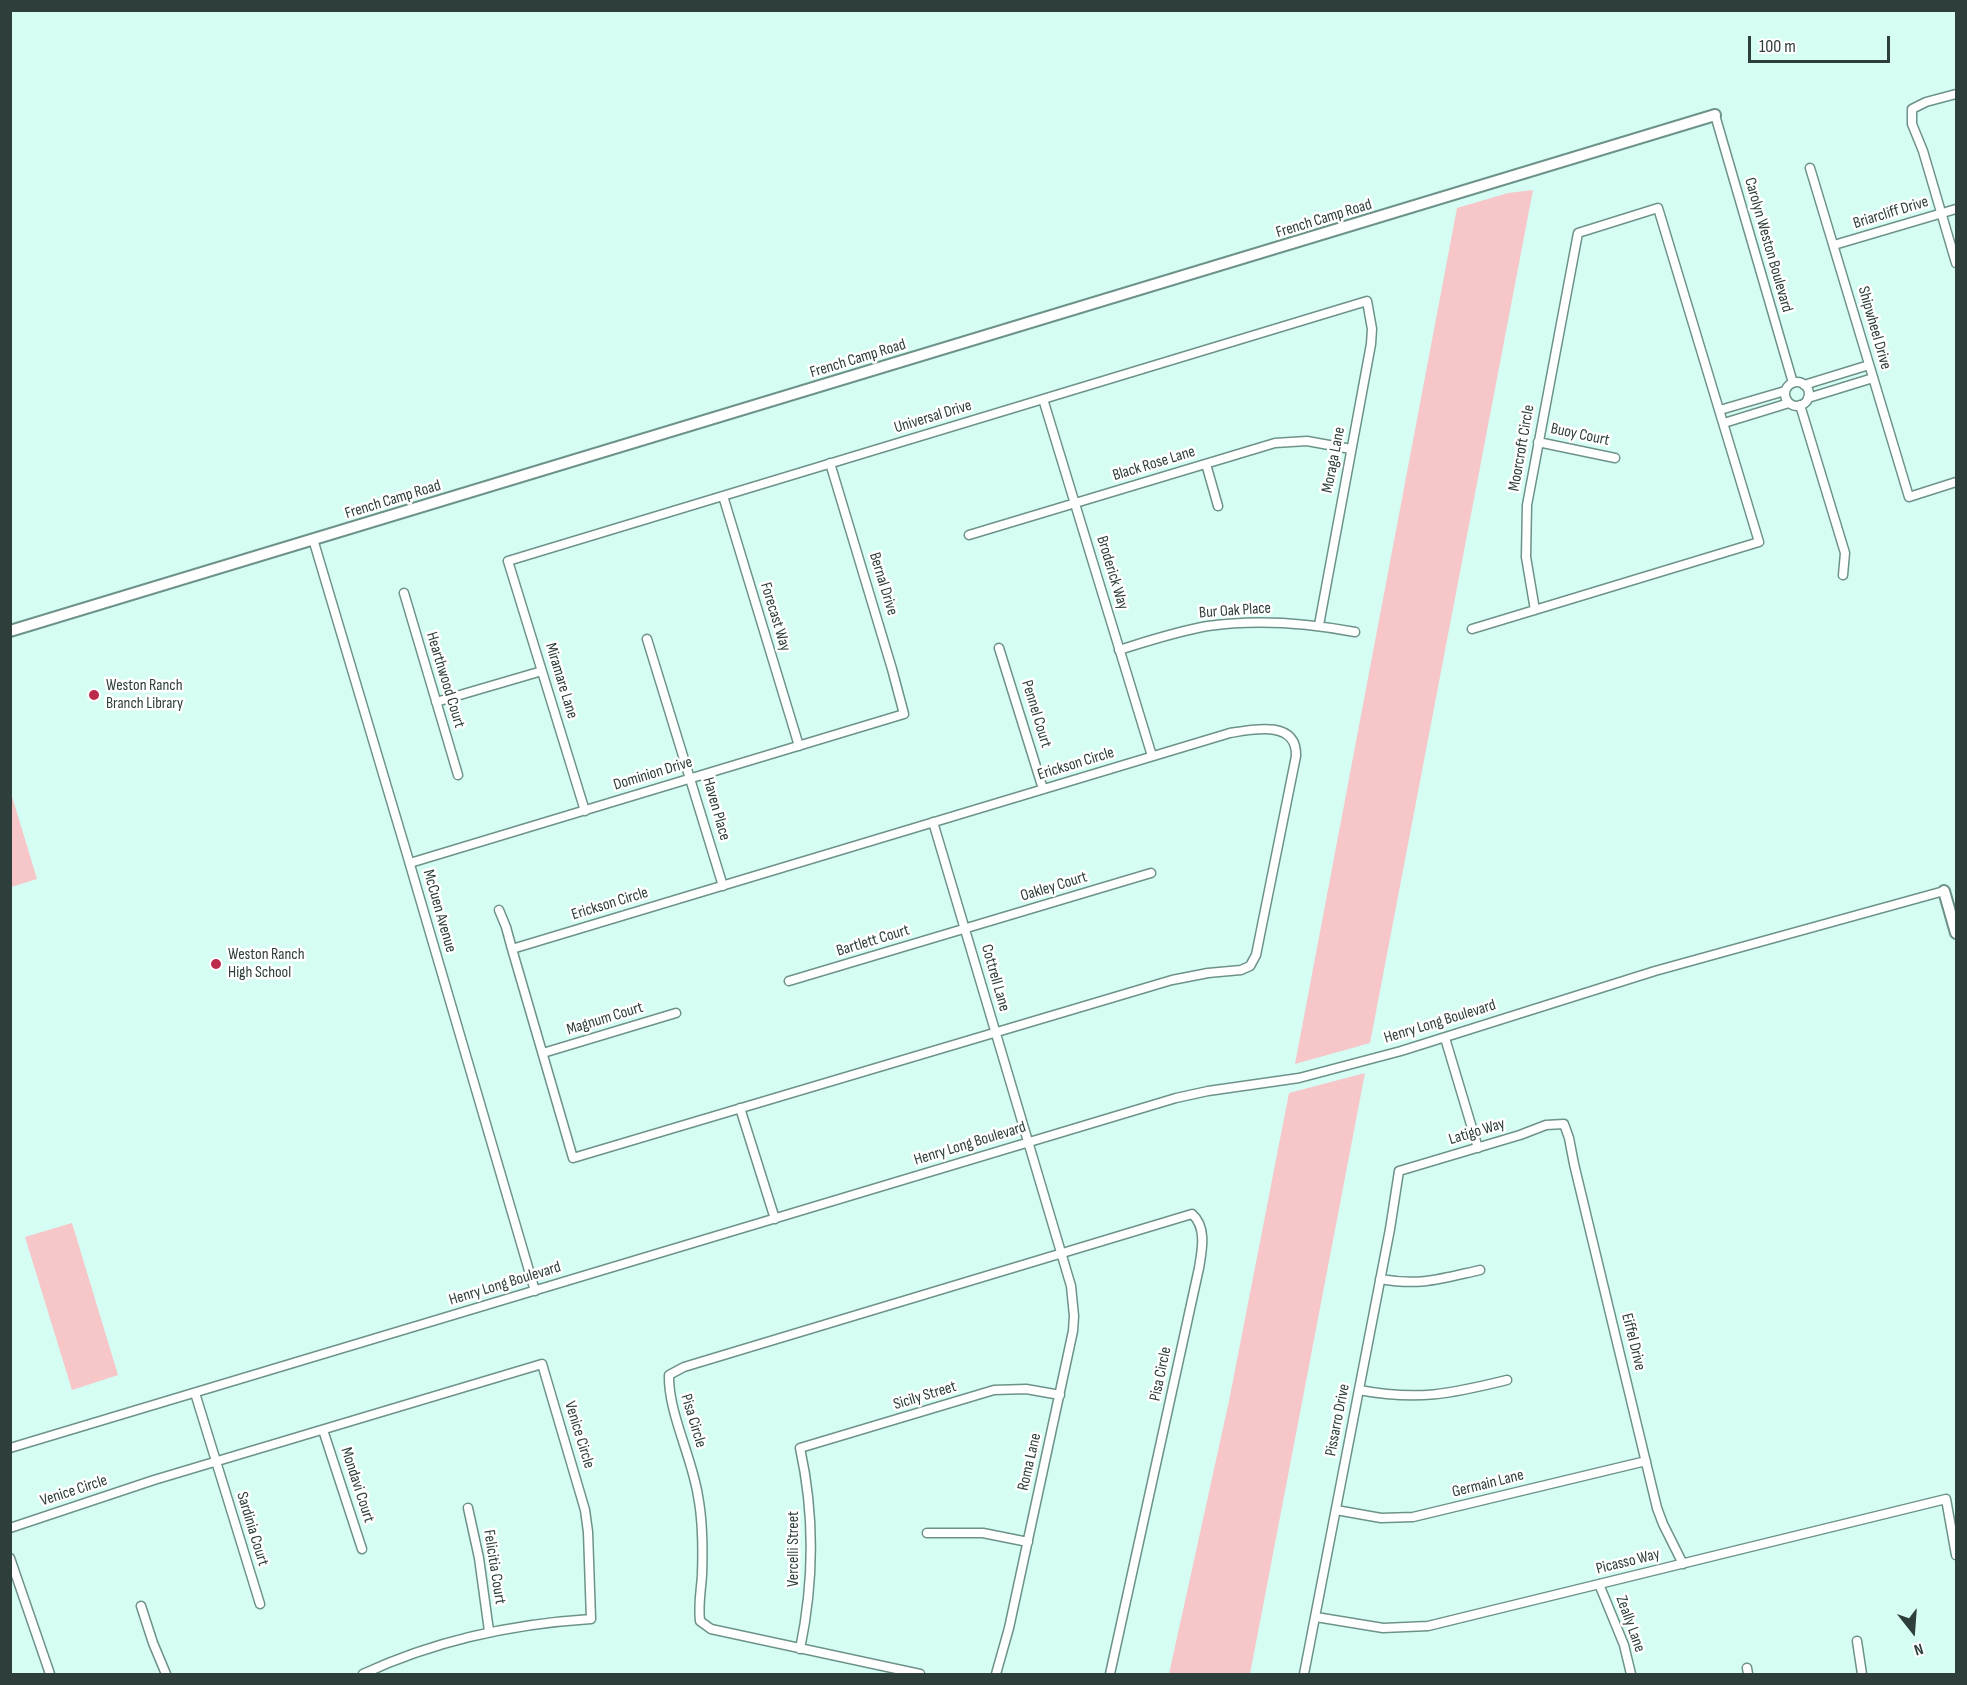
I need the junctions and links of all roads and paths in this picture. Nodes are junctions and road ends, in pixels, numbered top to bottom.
1 (1956, 94) edge
2 (1715, 115) joint
3 (1810, 168) dead end
4 (1956, 209) edge
5 (1941, 213) junction
6 (1834, 245) junction
7 (1956, 263) edge
8 (1367, 301) joint
9 (1869, 365) junction
10 (1873, 378) junction
11 (1793, 383) junction
12 (1804, 385) junction
13 (1785, 391) junction
14 (1808, 398) junction
15 (1043, 399) junction
16 (1789, 403) junction
17 (1800, 405) junction
18 (1720, 410) junction
19 (1724, 423) junction
20 (1538, 442) junction
21 (1351, 449) junction
22 (1615, 458) dead end
23 (830, 463) junction
24 (1206, 464) junction
25 (1956, 482) edge
26 (723, 496) junction
27 (1076, 504) junction
28 (1218, 506) dead end
29 (969, 536) dead end
30 (313, 539) junction
31 (508, 561) joint
32 (1843, 575) dead end
33 (404, 594) dead end
34 (1535, 610) junction
35 (1319, 625) junction
36 (1472, 629) dead end
37 (10, 631) edge
38 (1355, 632) dead end
39 (647, 639) dead end
40 (999, 648) dead end
41 (1119, 650) junction
42 (542, 671) junction
43 (436, 702) junction
44 (904, 714) joint
45 (799, 746) junction
46 (1152, 756) junction
47 (458, 775) dead end
48 (691, 778) junction
49 (1043, 789) junction
50 (585, 811) junction
51 (933, 822) junction
52 (410, 863) junction
53 (1151, 873) dead end
54 (723, 886) junction
55 (1944, 891) joint
56 (499, 910) dead end
57 (965, 929) junction
58 (1956, 933) edge
59 (512, 949) junction
60 (789, 981) dead end
61 (676, 1013) dead end
62 (996, 1034) junction
63 (1445, 1038) junction
64 (543, 1053) junction
65 (740, 1108) junction
66 (1564, 1124) joint
67 (1030, 1142) junction
68 (1478, 1148) junction
69 (1399, 1171) joint
70 (775, 1219) junction
71 (1062, 1254) junction
72 (1480, 1270) dead end
73 (1380, 1279) junction
74 (535, 1291) junction
75 (1507, 1380) dead end
76 (1359, 1390) junction
77 (195, 1393) junction
78 (1060, 1395) junction
79 (323, 1430) junction
80 (10, 1448) edge
81 (800, 1448) joint
82 (1646, 1461) junction
83 (216, 1462) junction
84 (468, 1508) dead end
85 (1336, 1510) junction
86 (10, 1528) edge
87 (927, 1533) dead end
88 (1028, 1542) junction
89 (362, 1549) dead end
90 (1956, 1555) edge
91 (10, 1558) edge
92 (1683, 1564) junction
93 (1599, 1584) junction
94 (260, 1604) dead end
95 (141, 1606) dead end
96 (1316, 1617) junction
97 (489, 1631) junction
98 (1857, 1641) dead end
99 (800, 1649) junction
100 (50, 1674) edge
101 (166, 1674) edge
102 (363, 1674) edge
103 (917, 1674) edge
104 (996, 1674) edge
105 (1110, 1674) edge
106 (1304, 1674) edge
107 (1631, 1674) edge
108 (1862, 1674) edge

1 - 5 street
2 - 11 street, Carolyn Weston Boulevard
2 - 30 street, French Camp Road
3 - 6 street, Shipwheel Drive
4 - 5 street, Briarcliff Drive
5 - 6 street, Briarcliff Drive
5 - 7 street
6 - 9 street, Shipwheel Drive
8 - 15 street, Universal Drive
8 - 21 street, Moraga Lane
9 - 10 street, Shipwheel Drive
9 - 12 street
10 - 14 street
10 - 25 street, Shipwheel Drive
11 - 12 street
11 - 13 street
12 - 14 street
13 - 16 street
13 - 18 street
14 - 17 street
15 - 23 street, Universal Drive
15 - 27 street, Broderick Way
16 - 17 street
16 - 19 street
17 - 32 street
18 - 19 street, Moorcroft Circle
18 - 20 street, Moorcroft Circle
19 - 34 street, Moorcroft Circle
20 - 22 street, Buoy Court
20 - 34 street, Moorcroft Circle
21 - 24 street, Black Rose Lane
21 - 35 street, Moraga Lane
23 - 26 street, Universal Drive
23 - 44 street, Bernal Drive
24 - 27 street, Black Rose Lane
24 - 28 street
26 - 31 street, Universal Drive
26 - 45 street, Forecast Way
27 - 29 street, Black Rose Lane
27 - 41 street, Broderick Way
30 - 37 street, French Camp Road
30 - 52 street, McCuen Avenue
31 - 42 street, Miramare Lane
33 - 43 street, Hearthwood Court
34 - 36 street
35 - 38 street, Bur Oak Place
35 - 41 street, Bur Oak Place
39 - 48 street, Haven Place
40 - 49 street, Pennel Court
41 - 46 street, Broderick Way
42 - 43 street
42 - 50 street, Miramare Lane
43 - 47 street, Hearthwood Court
44 - 45 street, Dominion Drive
45 - 48 street, Dominion Drive
46 - 49 street, Erickson Circle
46 - 62 street, Erickson Circle
48 - 50 street, Dominion Drive
48 - 54 street, Haven Place
49 - 51 street, Erickson Circle
50 - 52 street, Dominion Drive
51 - 54 street, Erickson Circle
51 - 57 street, Cottrell Lane
52 - 74 street, McCuen Avenue
53 - 57 street, Oakley Court
54 - 59 street, Erickson Circle
55 - 58 street
55 - 63 street, Henry Long Boulevard
56 - 59 street
57 - 60 street, Bartlett Court
57 - 62 street, Cottrell Lane
59 - 64 street, Erickson Circle
61 - 64 street, Magnum Court
62 - 65 street, Erickson Circle
62 - 67 street, Cottrell Lane
63 - 67 street, Henry Long Boulevard
63 - 68 street
64 - 65 street, Erickson Circle
65 - 70 street
66 - 68 street, Latigo Way
66 - 82 street, Eiffel Drive
67 - 70 street, Henry Long Boulevard
67 - 71 street
68 - 69 street, Latigo Way
69 - 73 street, Pissarro Drive
70 - 74 street, Henry Long Boulevard
71 - 78 street, Roma Lane
71 - 99 street, Pisa Circle
71 - 105 street, Pisa Circle
72 - 73 street
73 - 76 street, Pissarro Drive
74 - 77 street, Henry Long Boulevard
75 - 76 street
76 - 85 street, Pissarro Drive
77 - 80 street, Henry Long Boulevard
77 - 83 street
78 - 81 street, Sicily Street
78 - 88 street, Roma Lane
79 - 83 street, Venice Circle
79 - 89 street, Mondavi Court
79 - 97 street, Venice Circle
81 - 99 street, Vercelli Street
82 - 85 street, Germain Lane
82 - 92 street, Eiffel Drive
83 - 86 street, Venice Circle
83 - 94 street, Sardinia Court
84 - 97 street, Felicitia Court
85 - 96 street, Pissarro Drive
87 - 88 street
88 - 104 street, Roma Lane
90 - 92 street, Picasso Way
91 - 100 street
92 - 93 street, Picasso Way
93 - 96 street, Picasso Way
93 - 107 street, Zeally Lane
95 - 101 street
96 - 106 street, Pissarro Drive
97 - 102 street, Venice Circle
98 - 108 street
99 - 103 street, Pisa Circle

